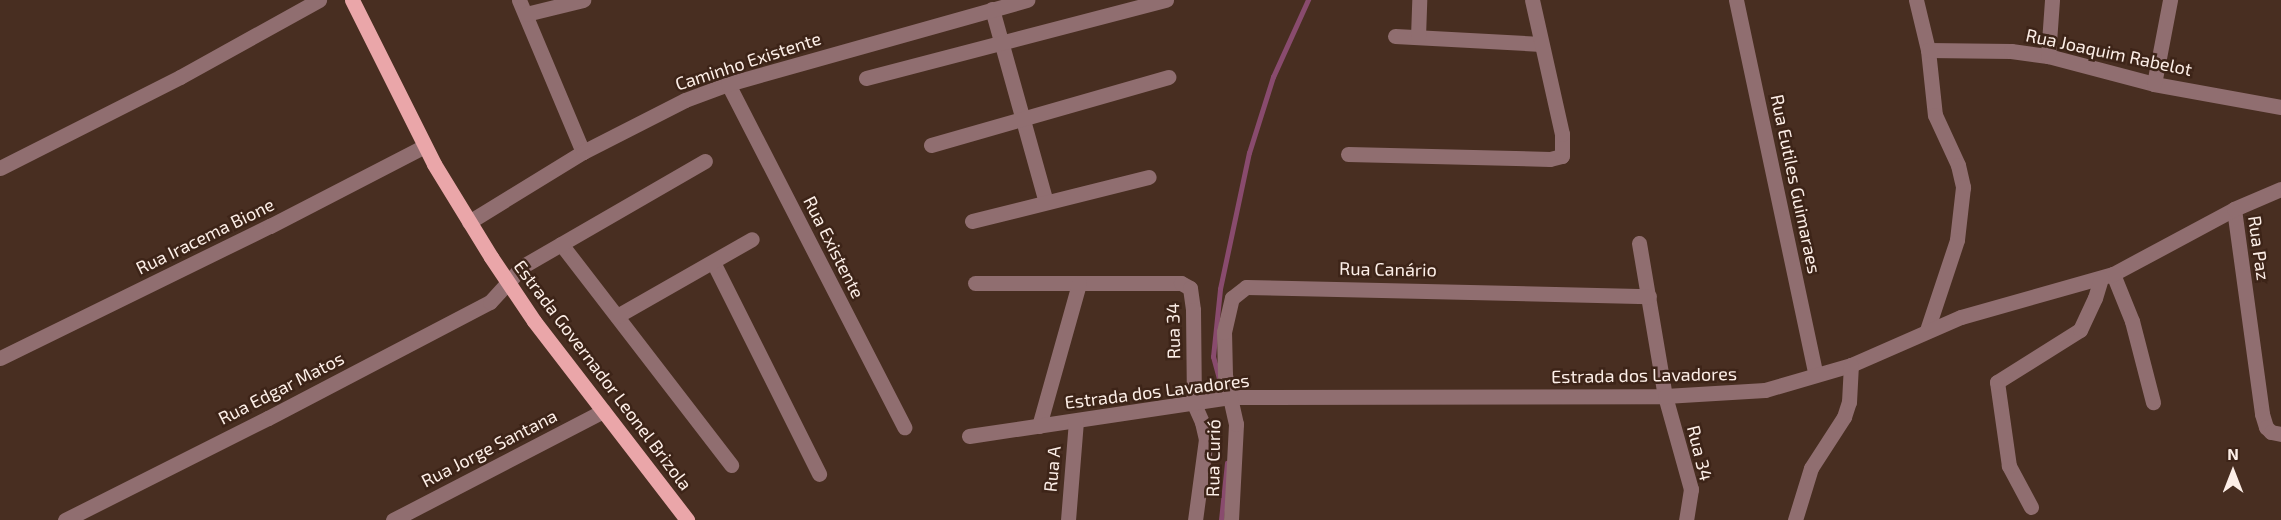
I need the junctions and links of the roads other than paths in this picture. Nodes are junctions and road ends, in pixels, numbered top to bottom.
1 (319, 0) edge
2 (352, 0) edge
3 (583, 0) edge
4 (1027, 0) edge
5 (1166, 0) edge
6 (1419, 0) edge
7 (1532, 0) edge
8 (1736, 0) edge
9 (1916, 0) edge
10 (2052, 0) edge
11 (2170, 0) edge
12 (523, 7) edge
13 (992, 9) junction
14 (1395, 36) dead end
15 (1418, 37) junction
16 (1002, 44) junction
17 (1541, 44) junction
18 (1928, 50) junction
19 (2048, 56) junction
20 (1168, 77) dead end
21 (866, 78) dead end
22 (728, 84) junction
23 (2154, 84) junction
24 (2281, 107) edge
25 (1023, 119) junction
26 (931, 145) dead end
27 (425, 146) junction
28 (583, 152) junction
29 (1348, 154) dead end
30 (705, 161) dead end
31 (0, 168) edge
32 (1149, 177) dead end
33 (2281, 189) edge
34 (1046, 202) junction
35 (2234, 209) junction
36 (972, 221) dead end
37 (469, 222) junction
38 (752, 239) dead end
39 (1639, 243) dead end
40 (561, 244) junction
41 (713, 262) junction
42 (2107, 276) junction
43 (508, 281) junction
44 (975, 283) dead end
45 (1079, 284) junction
46 (1648, 296) junction
47 (617, 316) junction
48 (1927, 330) junction
49 (0, 357) edge
50 (1851, 365) junction
51 (1816, 375) junction
52 (1665, 396) junction
53 (1228, 398) junction
54 (2153, 402) dead end
55 (1200, 403) junction
56 (603, 411) junction
57 (1076, 421) junction
58 (1039, 426) junction
59 (904, 427) dead end
60 (2276, 433) edge
61 (969, 436) dead end
62 (731, 465) dead end
63 (819, 474) dead end
64 (2031, 507) dead end
65 (65, 520) edge
66 (393, 520) edge
67 (687, 520) edge
68 (1068, 520) edge
69 (1195, 520) edge
70 (1231, 520) edge
71 (1686, 520) edge
72 (1795, 520) edge

1 - 31 street
2 - 27 main road, Estrada Governador Leonel Brizola
3 - 12 street
4 - 13 street, Caminho Existente
5 - 16 street
6 - 15 street
7 - 17 street
8 - 51 street, Rua Eutiles Guimaraes
9 - 18 street
10 - 19 street
11 - 23 street
12 - 28 street
13 - 16 street
13 - 22 street, Caminho Existente
14 - 15 street
15 - 17 street
16 - 21 street
16 - 25 street
17 - 29 street
18 - 19 street, Rua Joaquim Rabelot
18 - 48 street
19 - 23 street, Rua Joaquim Rabelot
20 - 25 street
22 - 28 street, Caminho Existente
22 - 59 street, Rua Existente
23 - 24 street, Rua Joaquim Rabelot
25 - 26 street
25 - 34 street
27 - 37 main road, Estrada Governador Leonel Brizola
27 - 49 street, Rua Iracema Bione
28 - 37 street, Caminho Existente
30 - 40 street, Rua Edgar Matos
32 - 34 street
33 - 35 street, Estrada dos Lavadores
34 - 36 street
35 - 42 street, Estrada dos Lavadores
35 - 60 street, Rua Paz
37 - 43 main road, Estrada Governador Leonel Brizola
38 - 41 street
39 - 46 street
40 - 43 street, Rua Edgar Matos
40 - 47 street
41 - 47 street
41 - 63 street
42 - 48 street, Estrada dos Lavadores
42 - 54 street
42 - 64 street
43 - 56 main road, Estrada Governador Leonel Brizola
43 - 65 street, Rua Edgar Matos
44 - 45 street, Rua 34
45 - 55 street, Rua 34
45 - 58 street
46 - 52 street
46 - 53 street, Rua Canário
47 - 62 street
48 - 50 street, Estrada dos Lavadores
50 - 51 street, Estrada dos Lavadores
50 - 72 street
51 - 52 street, Estrada dos Lavadores
52 - 53 street, Estrada dos Lavadores
52 - 71 street, Rua 34
53 - 55 street, Estrada dos Lavadores
53 - 70 street, Rua Curió
55 - 57 street, Estrada dos Lavadores
55 - 69 street, Rua 34
56 - 66 street, Rua Jorge Santana
56 - 67 main road, Estrada Governador Leonel Brizola
57 - 58 street, Estrada dos Lavadores
57 - 68 street, Rua A
58 - 61 street, Estrada dos Lavadores

